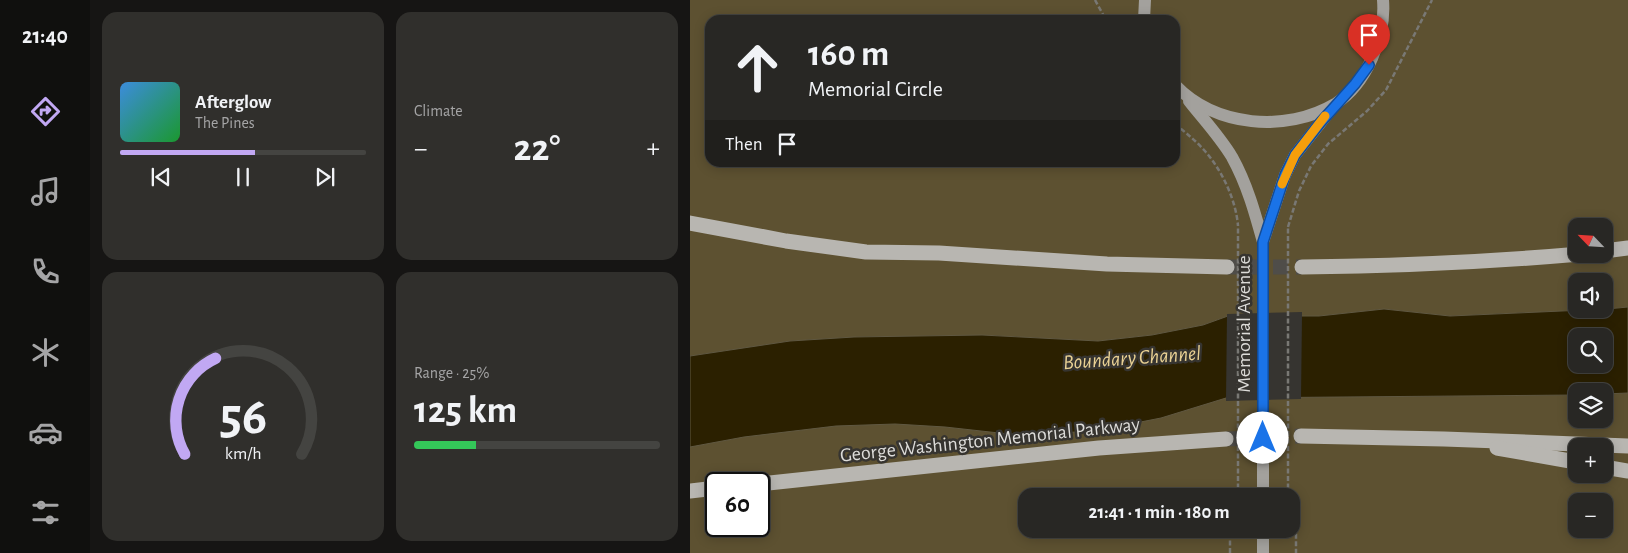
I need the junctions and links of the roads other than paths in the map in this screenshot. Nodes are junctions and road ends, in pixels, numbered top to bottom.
1 (1145, 0) edge
2 (1383, 0) edge
3 (1144, 15) edge
4 (1180, 91) edge
5 (1180, 91) edge
6 (1337, 103) junction
7 (690, 223) edge
8 (1263, 226) junction
9 (1628, 248) edge
10 (1613, 250) edge
11 (1568, 255) edge
12 (1227, 267) tunnel mouth
13 (1302, 267) tunnel mouth
14 (1301, 436) tunnel mouth
15 (1444, 438) junction
16 (1226, 439) tunnel mouth
17 (1628, 446) edge
18 (1568, 461) edge
19 (1613, 468) edge
20 (1628, 471) edge
21 (770, 483) edge
22 (1263, 488) edge
23 (705, 489) edge
24 (690, 491) edge
25 (1263, 538) edge
26 (1263, 553) edge

1 - 3 main road
2 - 6 main road
4 - 6 main road
5 - 8 main road, Memorial Avenue
6 - 8 main road
7 - 12 highway
8 - 22 main road, Memorial Avenue, bridge
9 - 10 highway
11 - 13 highway
14 - 15 highway
15 - 17 highway
15 - 18 highway
16 - 21 highway, George Washington Memorial Parkway
19 - 20 highway
23 - 24 highway
25 - 26 main road

